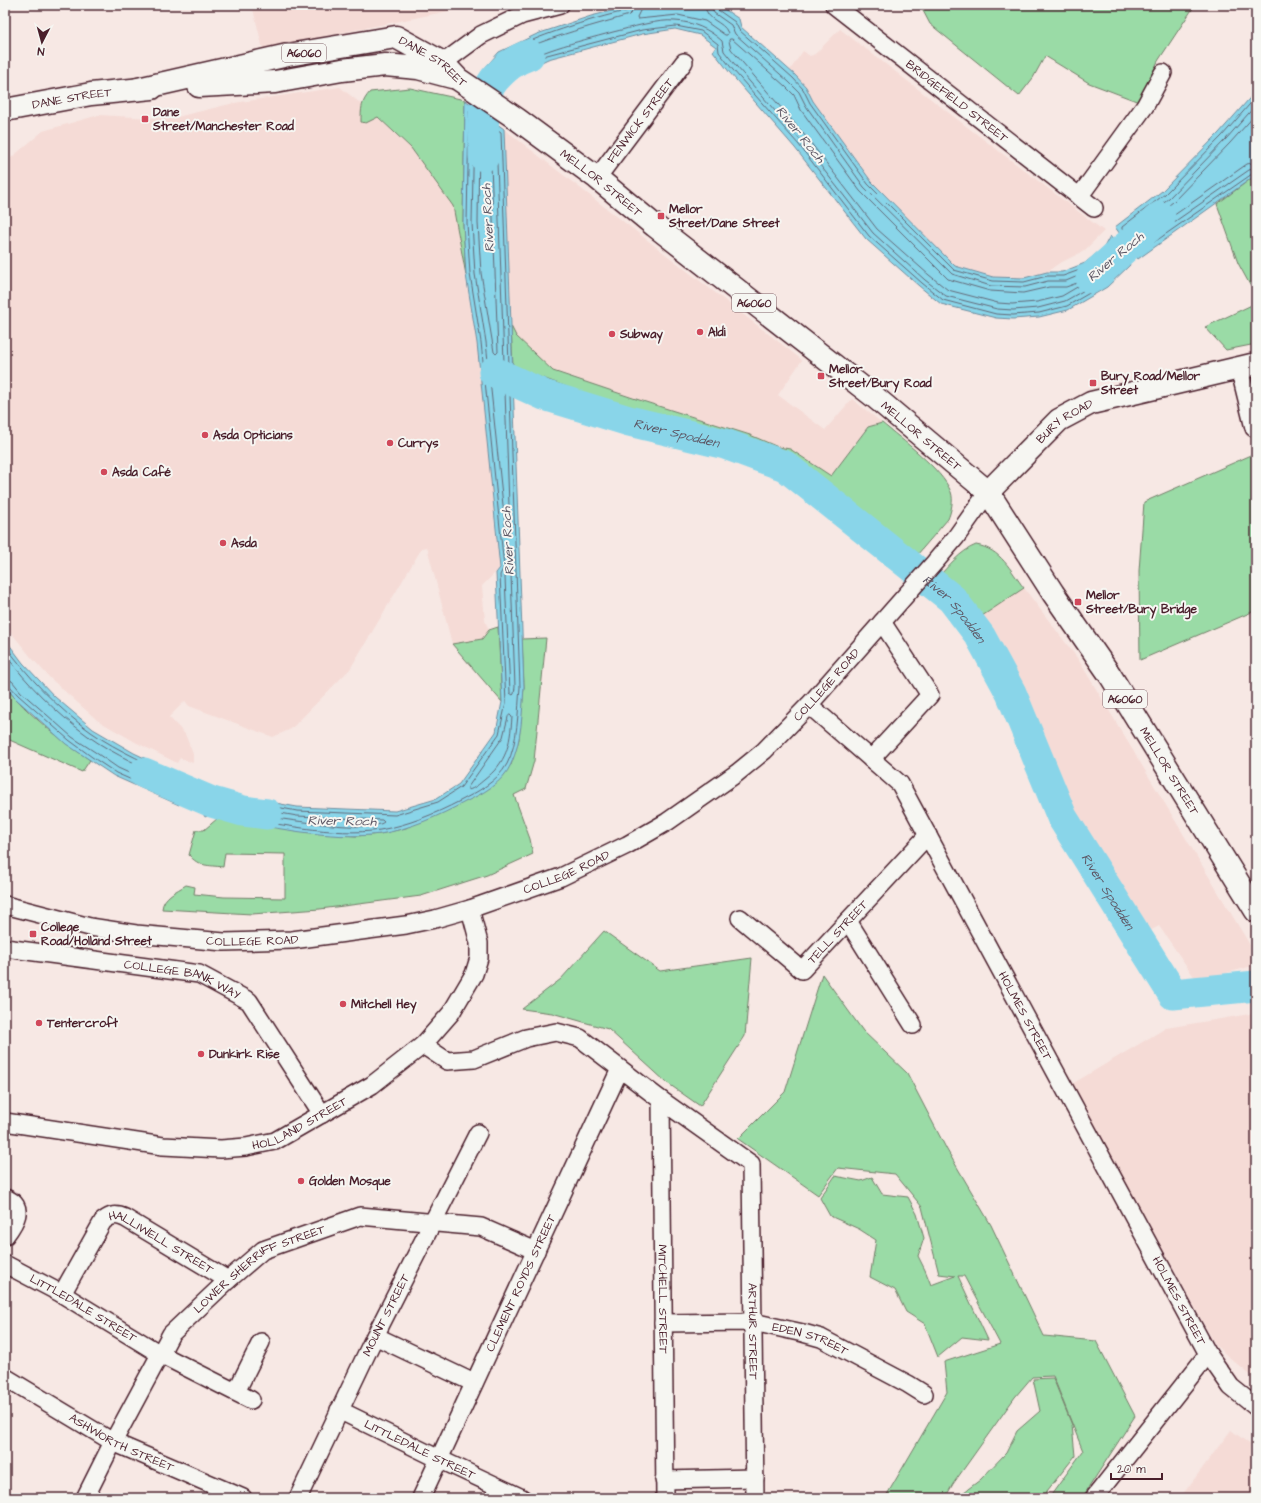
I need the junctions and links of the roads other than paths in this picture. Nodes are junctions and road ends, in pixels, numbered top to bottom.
1 (560, 5) edge
2 (834, 5) edge
3 (684, 62) dead end
4 (443, 63) junction
5 (1163, 73) dead end
6 (458, 79) junction
7 (138, 89) junction
8 (5, 102) edge
9 (27, 106) junction
10 (5, 110) edge
11 (5, 119) edge
12 (597, 178) junction
13 (1079, 197) junction
14 (1094, 208) dead end
15 (1248, 365) edge
16 (1254, 428) dead end
17 (988, 492) junction
18 (882, 622) junction
19 (809, 705) junction
20 (871, 759) junction
21 (928, 835) junction
22 (5, 905) edge
23 (470, 909) junction
24 (1256, 911) edge
25 (740, 918) dead end
26 (848, 921) junction
27 (5, 948) edge
28 (913, 1025) dead end
29 (423, 1045) junction
30 (620, 1069) junction
31 (661, 1100) junction
32 (322, 1114) junction
33 (5, 1122) edge
34 (478, 1133) dead end
35 (5, 1198) edge
36 (433, 1222) junction
37 (10, 1230) edge
38 (536, 1251) junction
39 (5, 1264) edge
40 (228, 1280) junction
41 (62, 1294) junction
42 (753, 1322) junction
43 (663, 1323) junction
44 (375, 1336) junction
45 (261, 1342) dead end
46 (160, 1354) junction
47 (1208, 1354) junction
48 (5, 1377) edge
49 (474, 1383) junction
50 (924, 1394) dead end
51 (1256, 1407) edge
52 (340, 1410) junction
53 (113, 1442) junction
54 (439, 1459) junction
55 (755, 1478) junction
56 (664, 1480) junction
57 (85, 1498) edge
58 (242, 1498) edge
59 (298, 1498) edge
60 (421, 1498) edge
61 (522, 1498) edge
62 (664, 1498) edge
63 (755, 1498) edge
64 (1094, 1498) edge

1 - 4 street
2 - 13 street, BRIDGEFIELD STREET
3 - 12 street, FENWICK STREET
4 - 6 main road, DANE STREET / A6060
4 - 7 main road, DANE STREET / A6060
5 - 13 street
6 - 7 main road, DANE STREET / A6060
6 - 12 main road, MELLOR STREET / A6060
7 - 9 main road, DANE STREET / A6060
8 - 9 main road
9 - 10 main road, DANE STREET / A6060
9 - 11 main road, A6060
12 - 17 main road, MELLOR STREET / A6060
13 - 14 street, BRIDGEFIELD STREET
15 - 16 street
15 - 17 main road, BURY ROAD
17 - 18 street, COLLEGE ROAD
17 - 24 main road, MELLOR STREET / A6060
18 - 19 street, COLLEGE ROAD
18 - 20 street
19 - 20 street, HOLMES STREET
19 - 23 street, COLLEGE ROAD
20 - 21 street, HOLMES STREET
21 - 26 street, TELL STREET
21 - 47 street, HOLMES STREET
22 - 23 street, COLLEGE ROAD
23 - 29 street, HOLLAND STREET
25 - 26 street, TELL STREET
26 - 28 street
27 - 32 street, COLLEGE BANK WAY
29 - 30 street
29 - 32 street, HOLLAND STREET
30 - 31 street
30 - 38 street, CLEMENT ROYDS STREET
31 - 42 street, ARTHUR STREET
31 - 43 street, MITCHELL STREET
32 - 33 street, HOLLAND STREET
34 - 36 street, MOUNT STREET
35 - 37 street
36 - 38 street, LOWER SHERRIFF STREET
36 - 40 street, LOWER SHERRIFF STREET
36 - 44 street, MOUNT STREET
38 - 49 street, CLEMENT ROYDS STREET
39 - 41 street, LITTLEDALE STREET
40 - 41 street, HALLIWELL STREET
40 - 46 street, LOWER SHERRIFF STREET
41 - 46 street, LITTLEDALE STREET
42 - 43 street, EDEN STREET
42 - 50 street, EDEN STREET
42 - 55 street, ARTHUR STREET
43 - 56 street, MITCHELL STREET
44 - 49 street
44 - 52 street, MOUNT STREET
45 - 46 street, LITTLEDALE STREET
46 - 53 street, LOWER SHERRIFF STREET
47 - 51 street, HOLMES STREET
47 - 64 street
48 - 53 street, ASHWORTH STREET
49 - 54 street, CLEMENT ROYDS STREET
52 - 54 street, LITTLEDALE STREET
52 - 59 street, MOUNT STREET
53 - 57 street, LOWER SHERRIFF STREET
53 - 58 street, ASHWORTH STREET
54 - 60 street, CLEMENT ROYDS STREET
54 - 61 street, LITTLEDALE STREET
55 - 56 street
55 - 63 street, ARTHUR STREET
56 - 62 street, MITCHELL STREET

